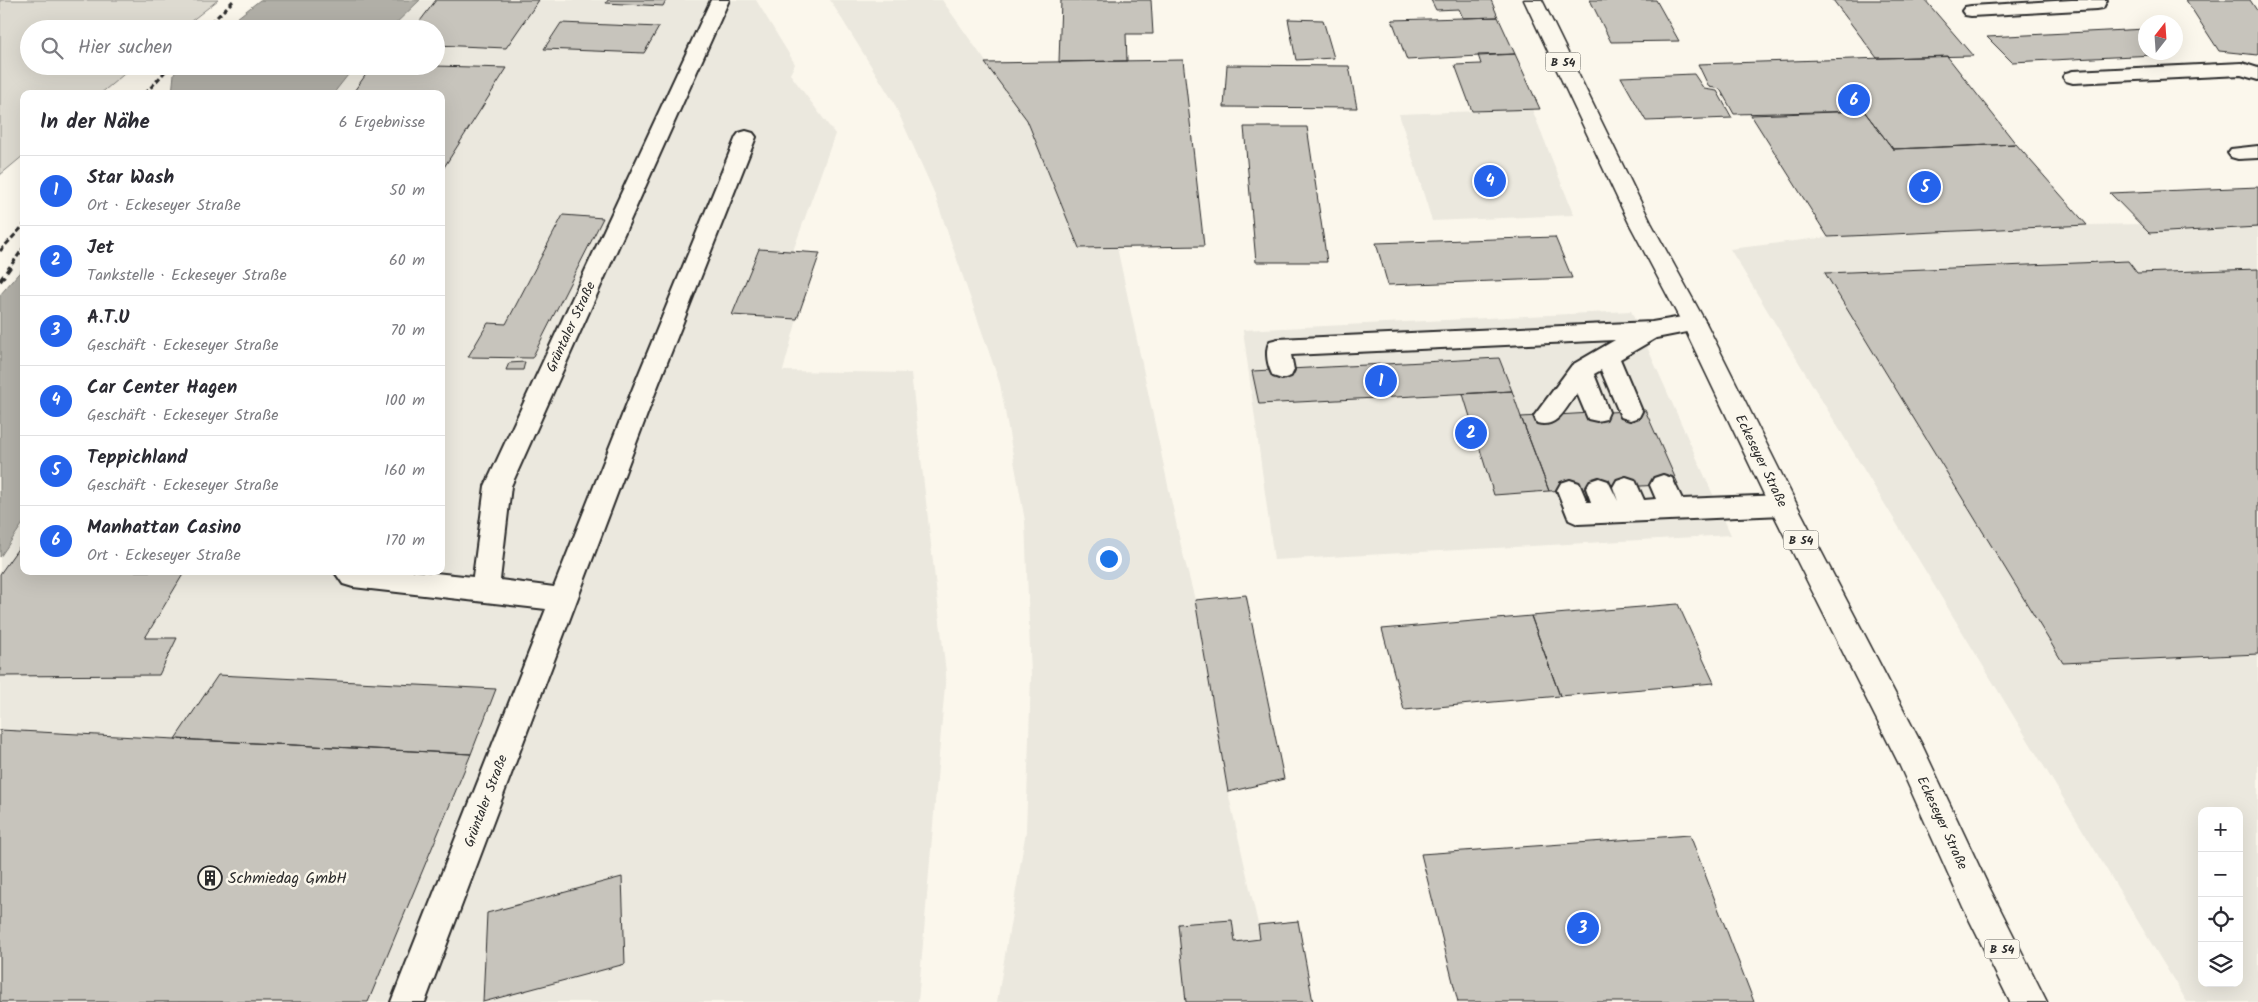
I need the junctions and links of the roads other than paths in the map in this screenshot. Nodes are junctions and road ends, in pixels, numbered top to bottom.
1 (720, 0) edge
2 (1533, 0) edge
3 (2098, 0) edge
4 (1971, 11) dead end
5 (2258, 74) edge
6 (2073, 77) dead end
7 (746, 137) dead end
8 (1694, 323) junction
9 (1652, 330) junction
10 (1607, 356) junction
11 (1282, 370) dead end
12 (1581, 371) junction
13 (1630, 411) dead end
14 (1597, 412) dead end
15 (1546, 416) dead end
16 (1663, 485) dead end
17 (1570, 490) dead end
18 (1783, 505) junction
19 (1674, 509) junction
20 (353, 575) edge
21 (485, 590) junction
22 (564, 600) junction
23 (408, 1002) edge
24 (2029, 1002) edge

1 - 21 lane, Grüntaler Straße
2 - 8 main road, Eckeseyer Straße / B 54
3 - 4 lane
5 - 6 lane
7 - 22 lane, Grüntaler Straße
8 - 9 lane
8 - 18 main road, Eckeseyer Straße / B 54
9 - 10 lane
9 - 11 lane
10 - 12 lane
10 - 13 lane
12 - 14 lane
12 - 15 lane
16 - 19 lane
17 - 19 lane
18 - 19 lane
18 - 24 main road, Eckeseyer Straße / B 54
20 - 21 lane
21 - 22 lane
22 - 23 lane, Grüntaler Straße

